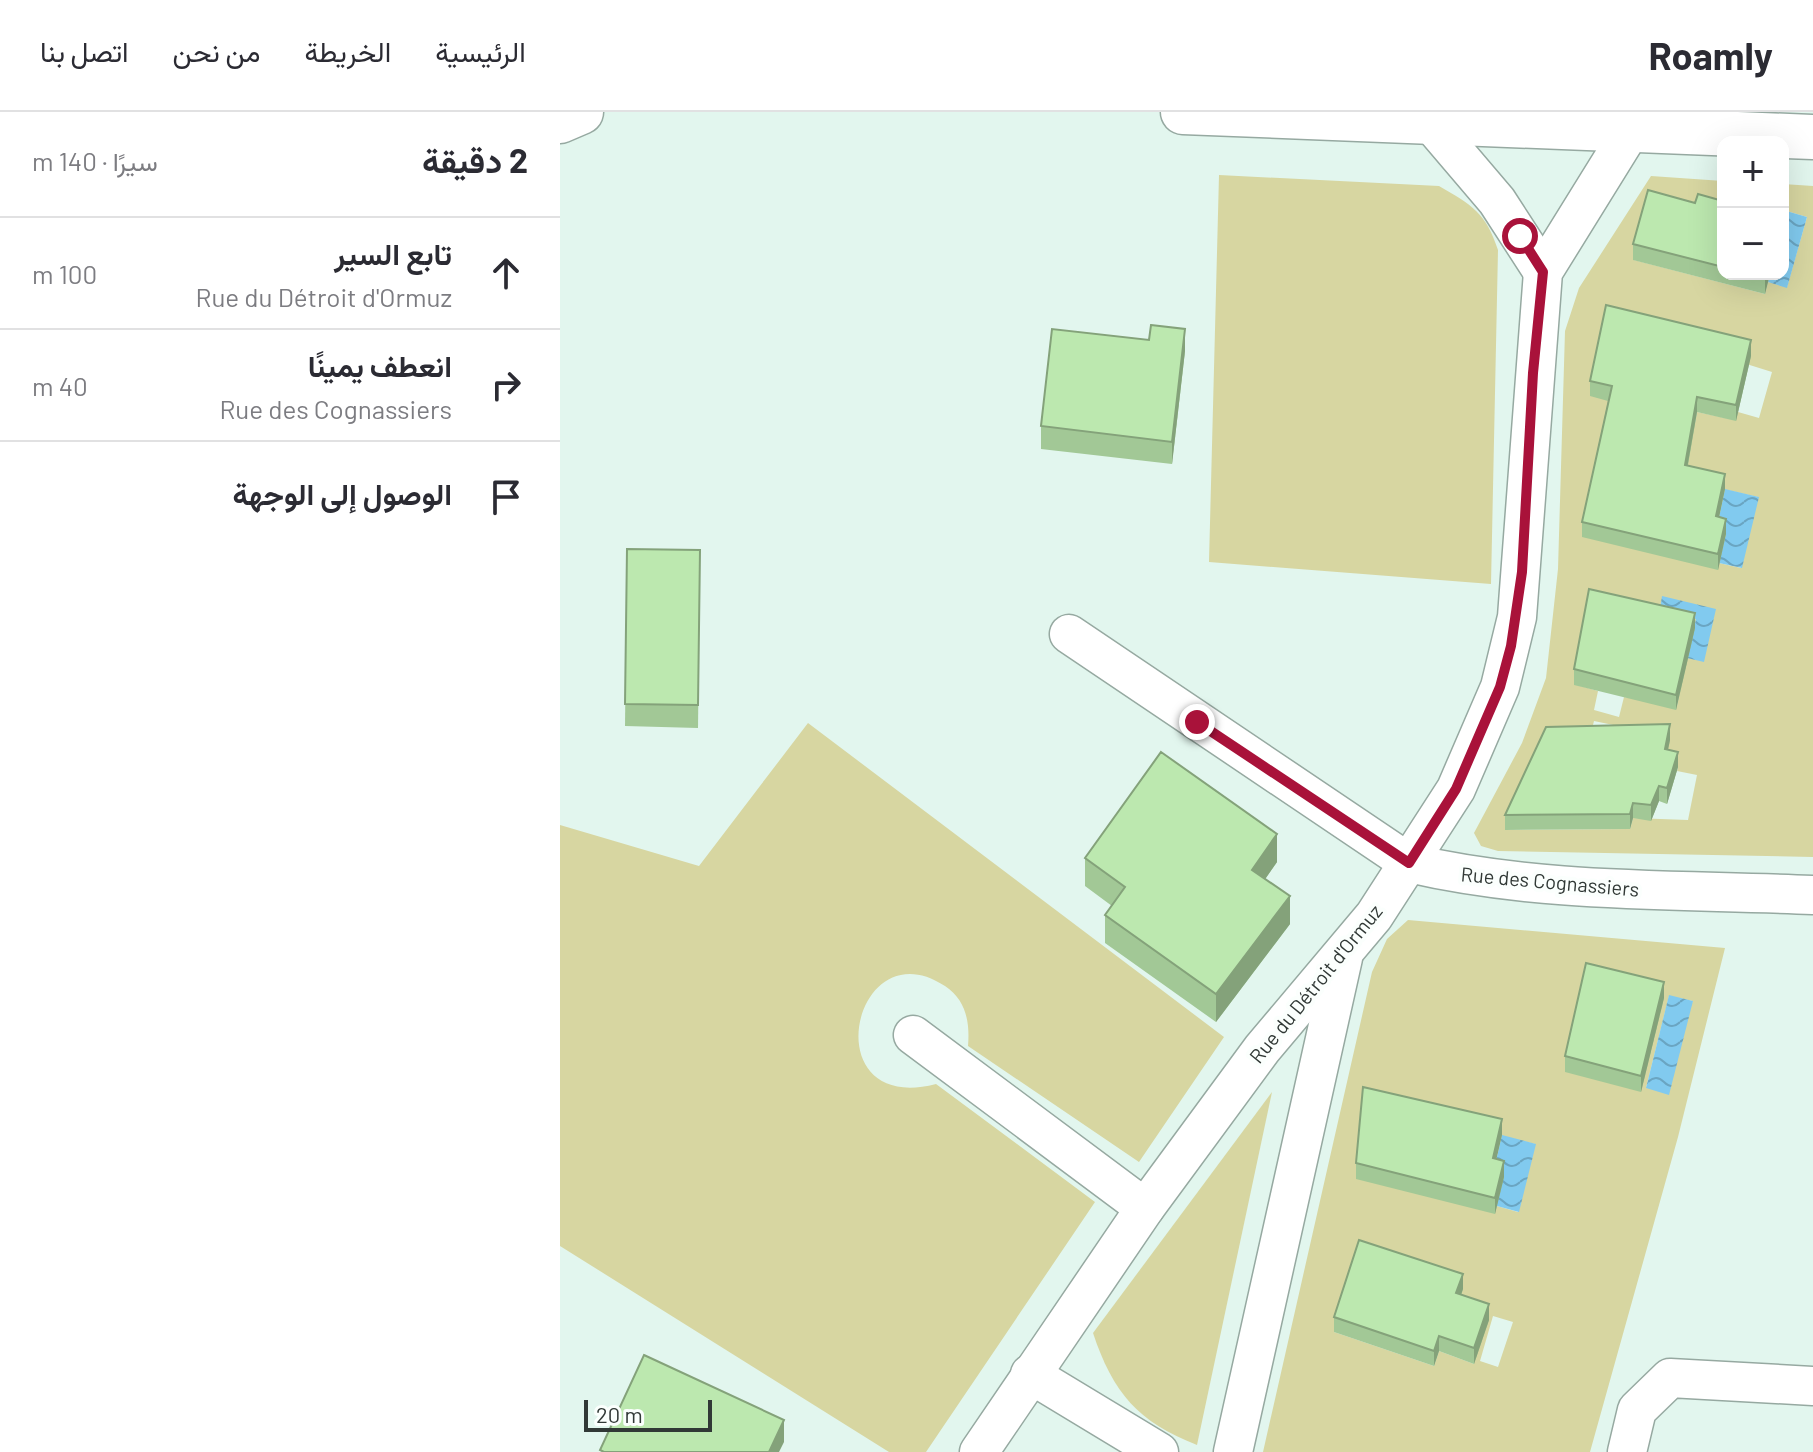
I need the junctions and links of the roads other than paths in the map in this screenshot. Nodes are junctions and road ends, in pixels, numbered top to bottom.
1 (581, 112) edge
2 (1183, 112) edge
3 (1428, 120) junction
4 (560, 121) edge
5 (1633, 121) edge
6 (1813, 137) edge
7 (1543, 272) junction
8 (1069, 634) dead end
9 (1409, 863) junction
10 (1813, 895) edge
11 (1344, 955) junction
12 (913, 1035) dead end
13 (1145, 1208) junction
14 (1030, 1374) junction
15 (1813, 1386) edge
16 (979, 1452) edge
17 (1159, 1452) edge
18 (1233, 1452) edge
19 (1627, 1452) edge

1 - 4 street
2 - 3 street
3 - 5 street
3 - 7 street
5 - 6 street
5 - 7 street, Rue du Détroit d'Ormuz
7 - 9 street, Rue du Détroit d'Ormuz
8 - 9 street, Rue des Cognassiers
9 - 10 street, Rue des Cognassiers
9 - 11 street, Rue du Détroit d'Ormuz
11 - 13 street, Rue du Détroit d'Ormuz
11 - 18 street
12 - 13 street
13 - 14 street, Rue du Détroit d'Ormuz
14 - 16 street, Rue du Détroit d'Ormuz
14 - 17 street
15 - 19 street

